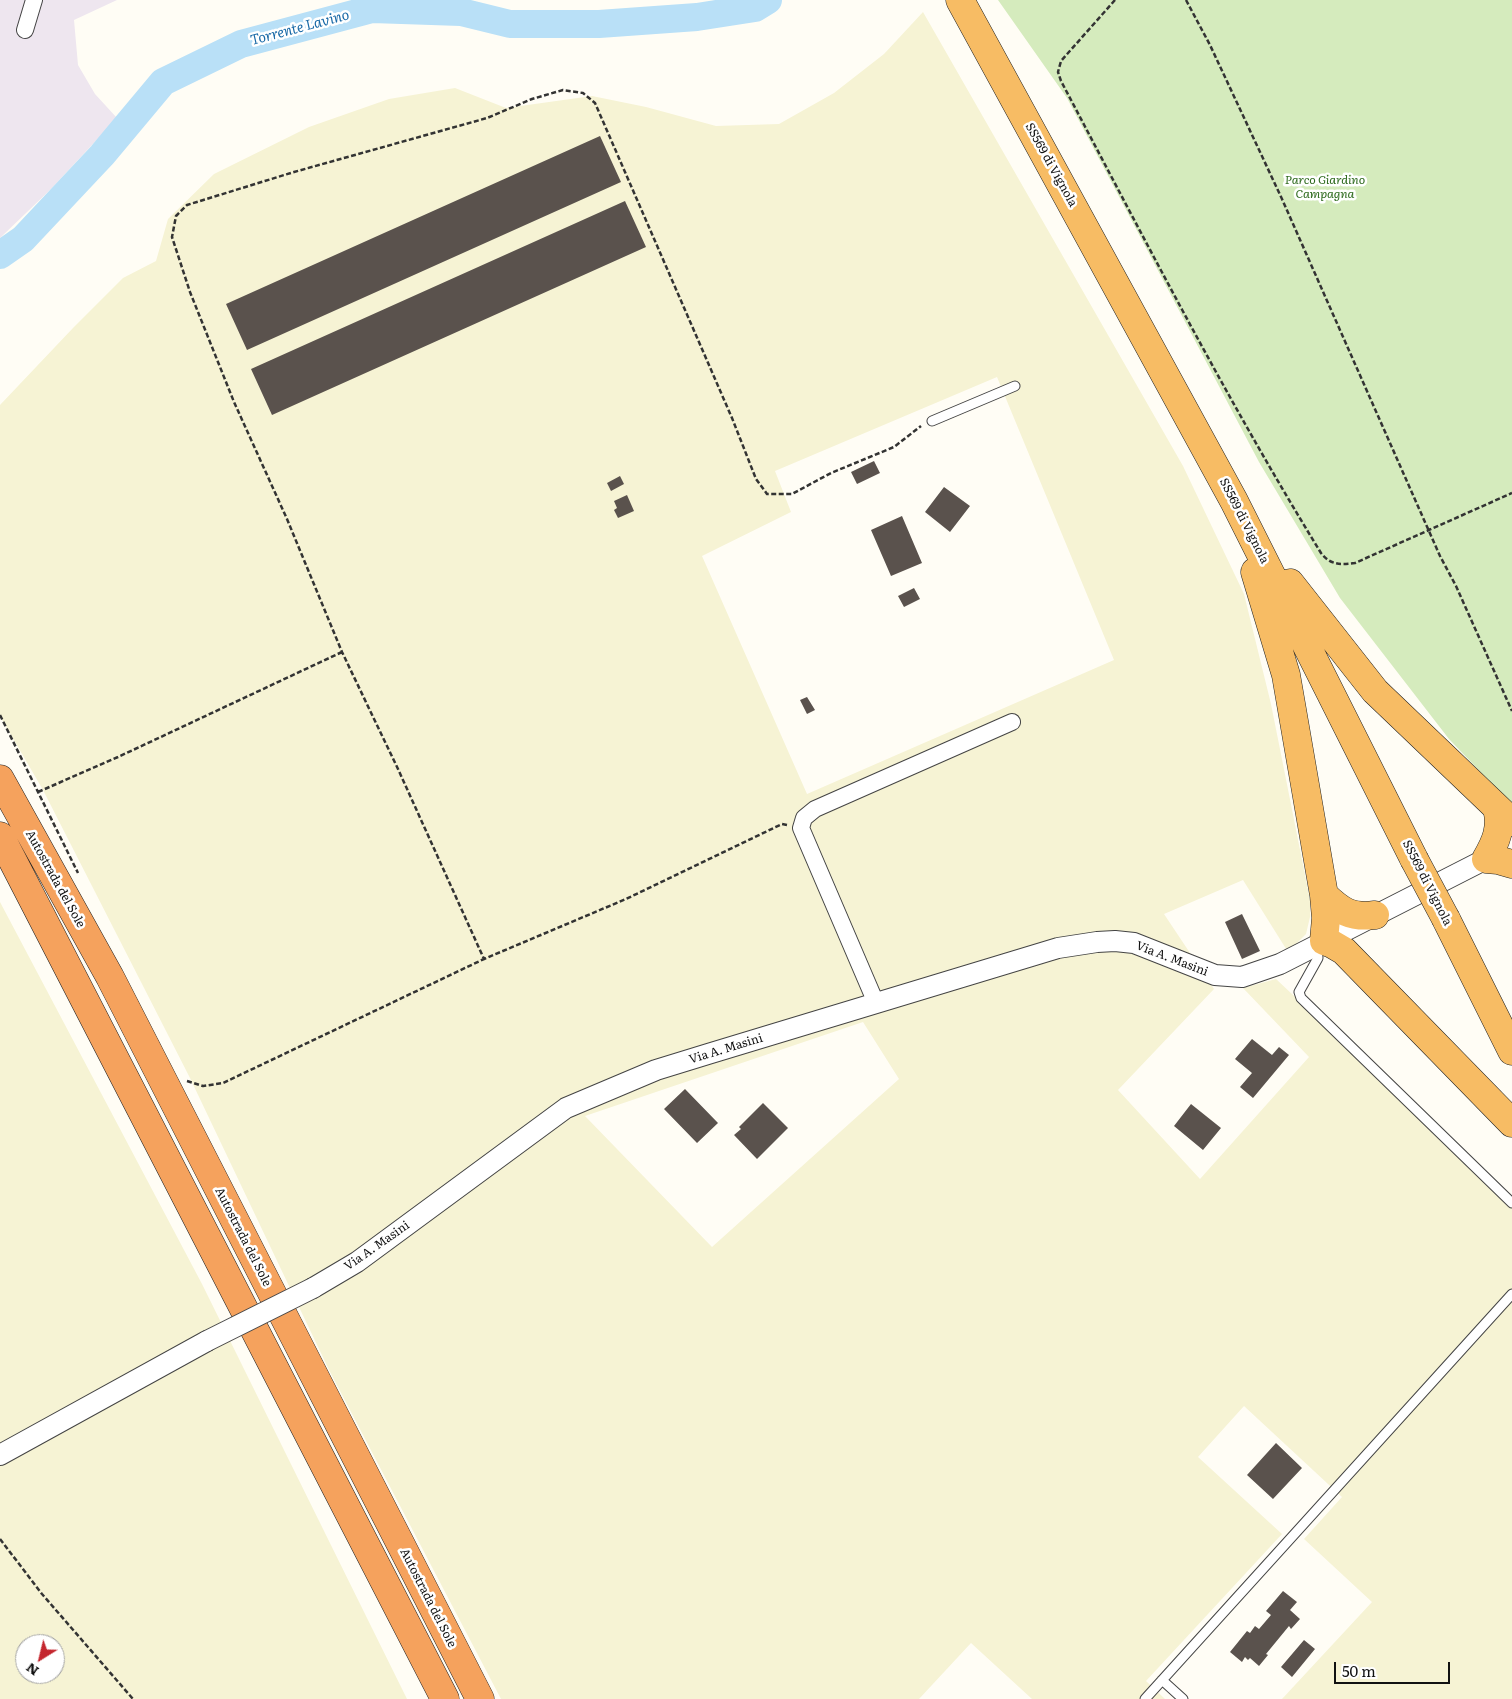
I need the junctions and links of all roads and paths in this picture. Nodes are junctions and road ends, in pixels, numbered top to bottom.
1 (34, 0) edge
2 (1115, 0) edge
3 (1186, 0) edge
4 (965, 8) edge
5 (26, 30) dead end
6 (1015, 386) dead end
7 (932, 421) joint
8 (1512, 493) edge
9 (1234, 501) junction
10 (1430, 530) junction
11 (342, 652) junction
12 (1512, 711) edge
13 (0, 715) edge
14 (1012, 722) dead end
15 (0, 779) edge
16 (38, 792) junction
17 (1504, 815) edge
18 (801, 828) junction
19 (0, 836) edge
20 (1512, 855) edge
21 (1486, 859) junction
22 (1512, 864) edge
23 (82, 881) dead end
24 (1324, 895) junction
25 (1375, 915) junction
26 (1320, 943) junction
27 (484, 959) junction
28 (1360, 969) junction
29 (876, 1003) junction
30 (1512, 1051) edge
31 (185, 1080) dead end
32 (1512, 1123) edge
33 (1512, 1203) edge
34 (1512, 1294) edge
35 (0, 1455) edge
36 (0, 1539) edge
37 (1162, 1680) junction
38 (133, 1699) edge
39 (445, 1699) edge
40 (480, 1699) edge
41 (1145, 1699) edge
42 (1183, 1699) edge

1 - 5 street
2 - 10 path
3 - 10 path
4 - 9 highway, SS569 di Vignola
6 - 7 lane
7 - 11 path
8 - 10 path
9 - 17 highway
9 - 24 highway
9 - 30 highway, SS569 di Vignola, bridge
10 - 12 path
11 - 16 path
11 - 27 path
13 - 16 path
14 - 18 street
15 - 40 highway, Autostrada del Sole
16 - 23 path
17 - 21 highway
18 - 27 path
18 - 29 street
19 - 39 highway
20 - 21 street, Via A. Masini
21 - 22 highway
21 - 25 street, Via A. Masini
24 - 25 highway
24 - 26 highway
25 - 26 street, Via A. Masini
25 - 28 highway
26 - 28 highway
26 - 29 street, Via A. Masini
26 - 33 lane
27 - 31 path
28 - 32 highway
29 - 35 street, Via A. Masini, bridge
34 - 37 lane
36 - 38 path
37 - 41 lane
37 - 42 lane

